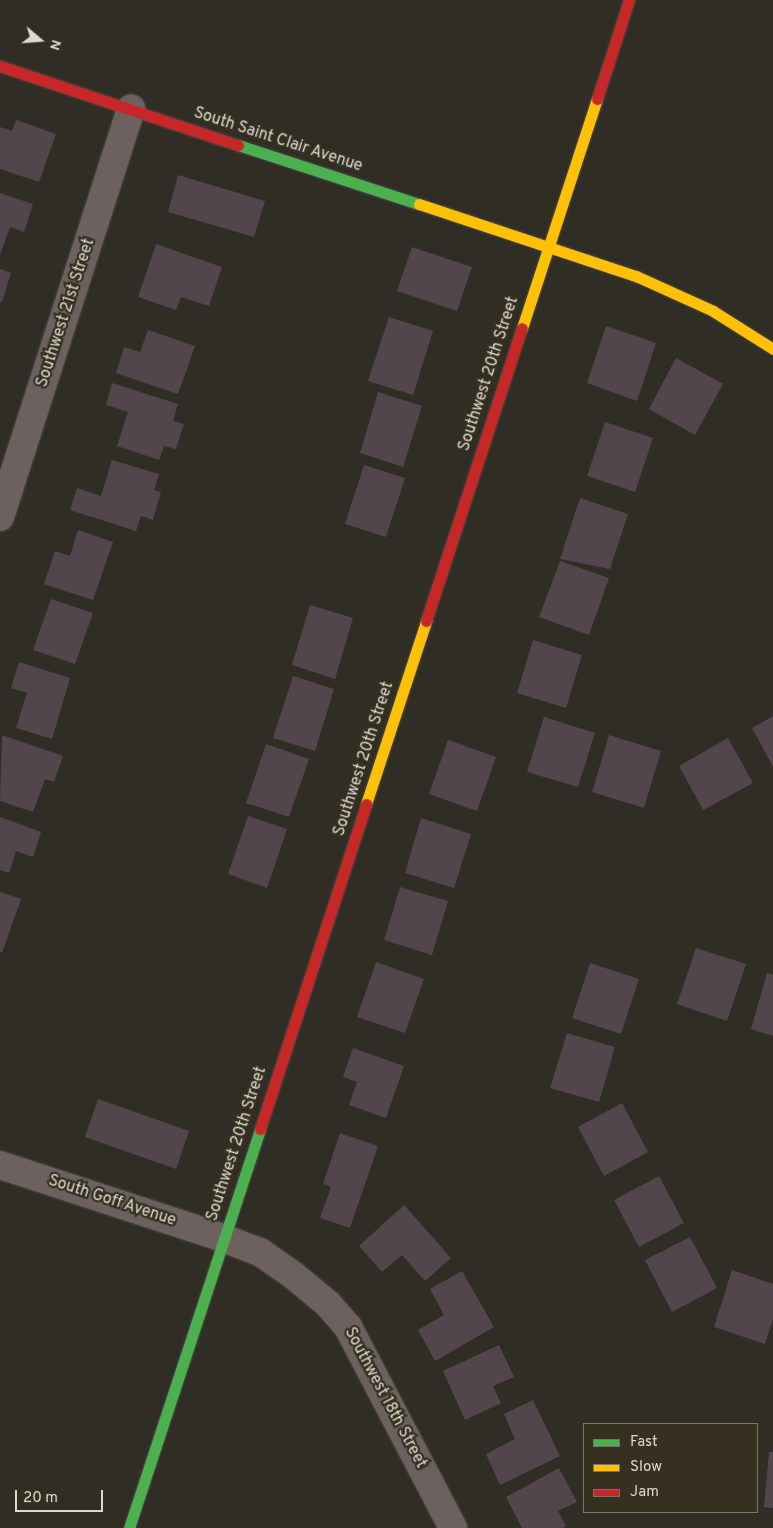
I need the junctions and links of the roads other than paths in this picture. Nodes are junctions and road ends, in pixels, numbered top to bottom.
1 (629, 0) edge
2 (0, 66) edge
3 (131, 109) junction
4 (547, 245) junction
5 (773, 348) edge
6 (0, 517) edge
7 (0, 1165) edge
8 (223, 1238) junction
9 (129, 1528) edge
10 (452, 1528) edge

1 - 4 street, Southwest 20th Street
2 - 3 street, South Saint Clair Avenue
3 - 4 street, South Saint Clair Avenue
3 - 6 street, Southwest 21st Street
4 - 5 street, South Saint Clair Avenue
4 - 8 street, Southwest 20th Street
7 - 8 street, South Goff Avenue
8 - 9 street, Southwest 20th Street
8 - 10 street, Southwest 18th Street

